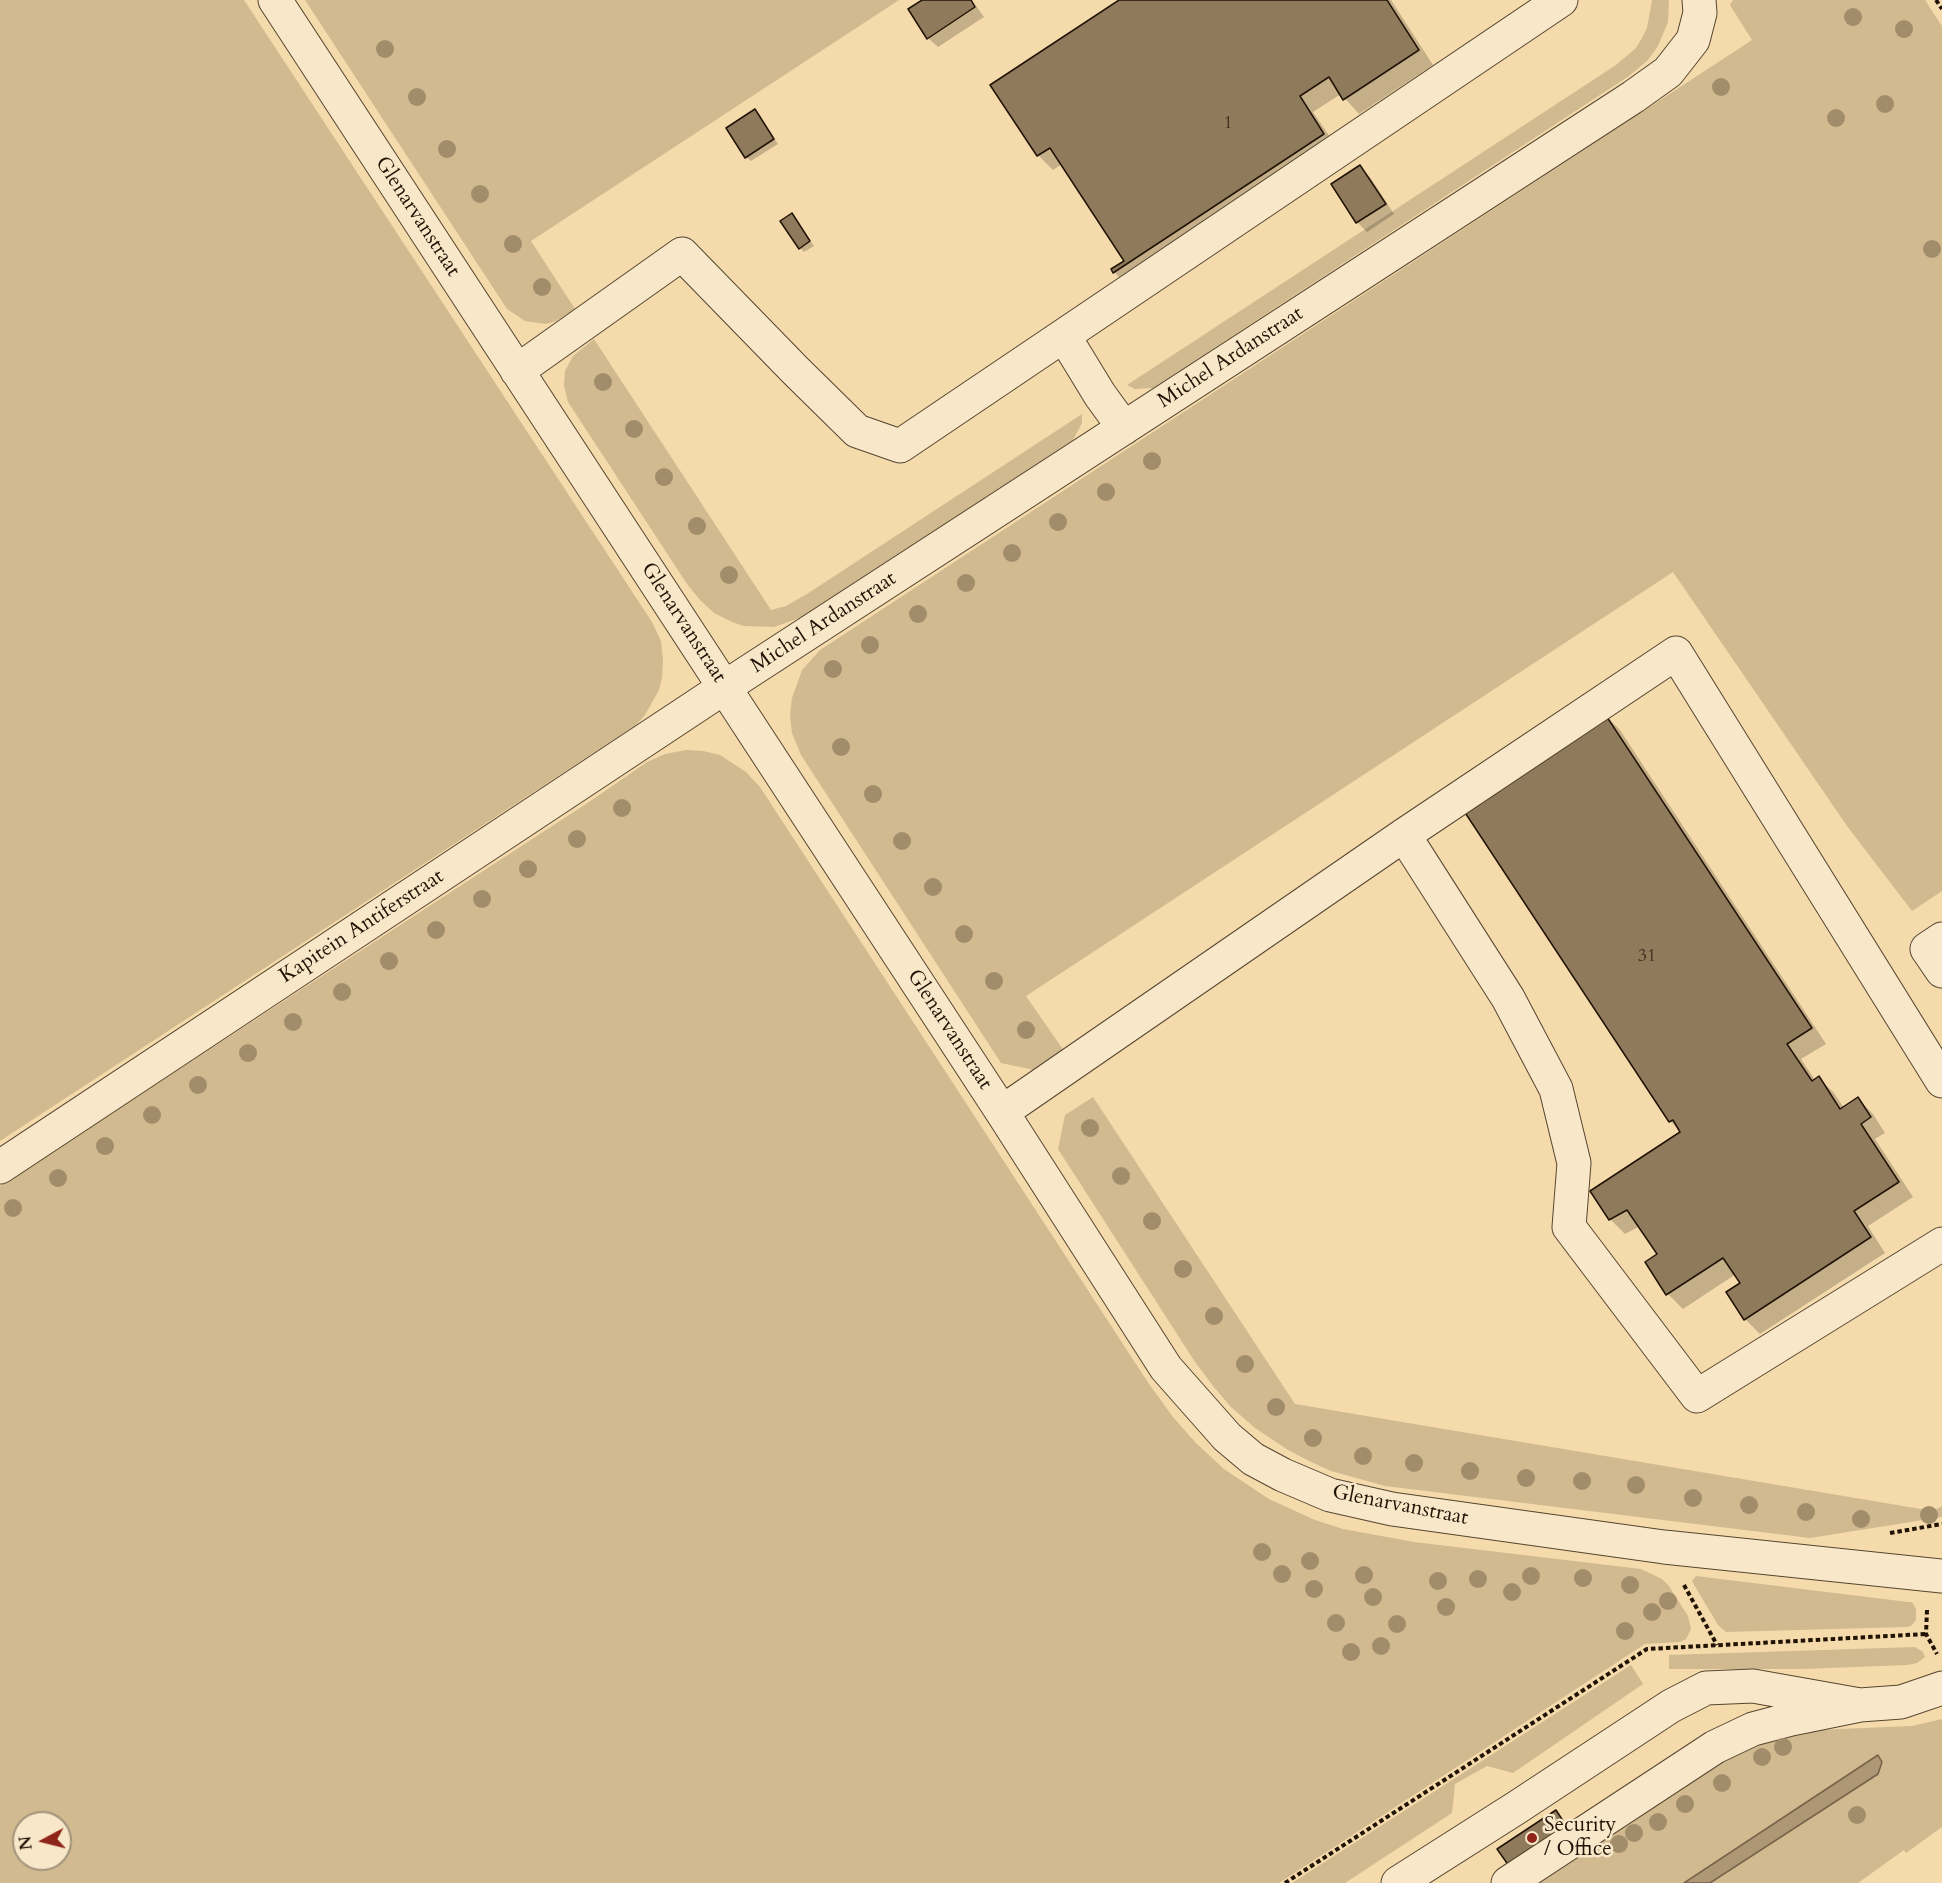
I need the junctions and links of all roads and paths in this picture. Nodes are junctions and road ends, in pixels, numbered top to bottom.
1 (275, 0) edge
2 (1561, 0) edge
3 (1698, 0) edge
4 (1936, 0) edge
5 (1942, 9) edge
6 (1064, 336) junction
7 (518, 371) junction
8 (1124, 428) junction
9 (725, 687) junction
10 (1404, 835) junction
11 (1942, 939) edge
12 (1942, 971) edge
13 (1942, 1081) edge
14 (1002, 1112) junction
15 (0, 1167) edge
16 (1942, 1244) edge
17 (1664, 1547) junction
18 (1942, 1576) edge
19 (1717, 1645) dead end
20 (1942, 1688) edge
21 (1860, 1705) junction
22 (1481, 1756) dead end
23 (1285, 1883) edge
24 (1398, 1883) edge
25 (1508, 1883) edge

1 - 7 street, Glenarvanstraat
2 - 6 street
3 - 8 street, Michel Ardanstraat
4 - 5 path
6 - 7 street
6 - 8 street
7 - 9 street, Glenarvanstraat
8 - 9 street, Michel Ardanstraat
9 - 14 street, Glenarvanstraat
9 - 15 street, Kapitein Antiferstraat
10 - 13 street
10 - 14 street
10 - 16 street
11 - 12 street
14 - 17 street, Glenarvanstraat
17 - 18 street, Glenarvanstraat
17 - 19 path
20 - 21 street
21 - 24 street
21 - 25 street
22 - 23 path

